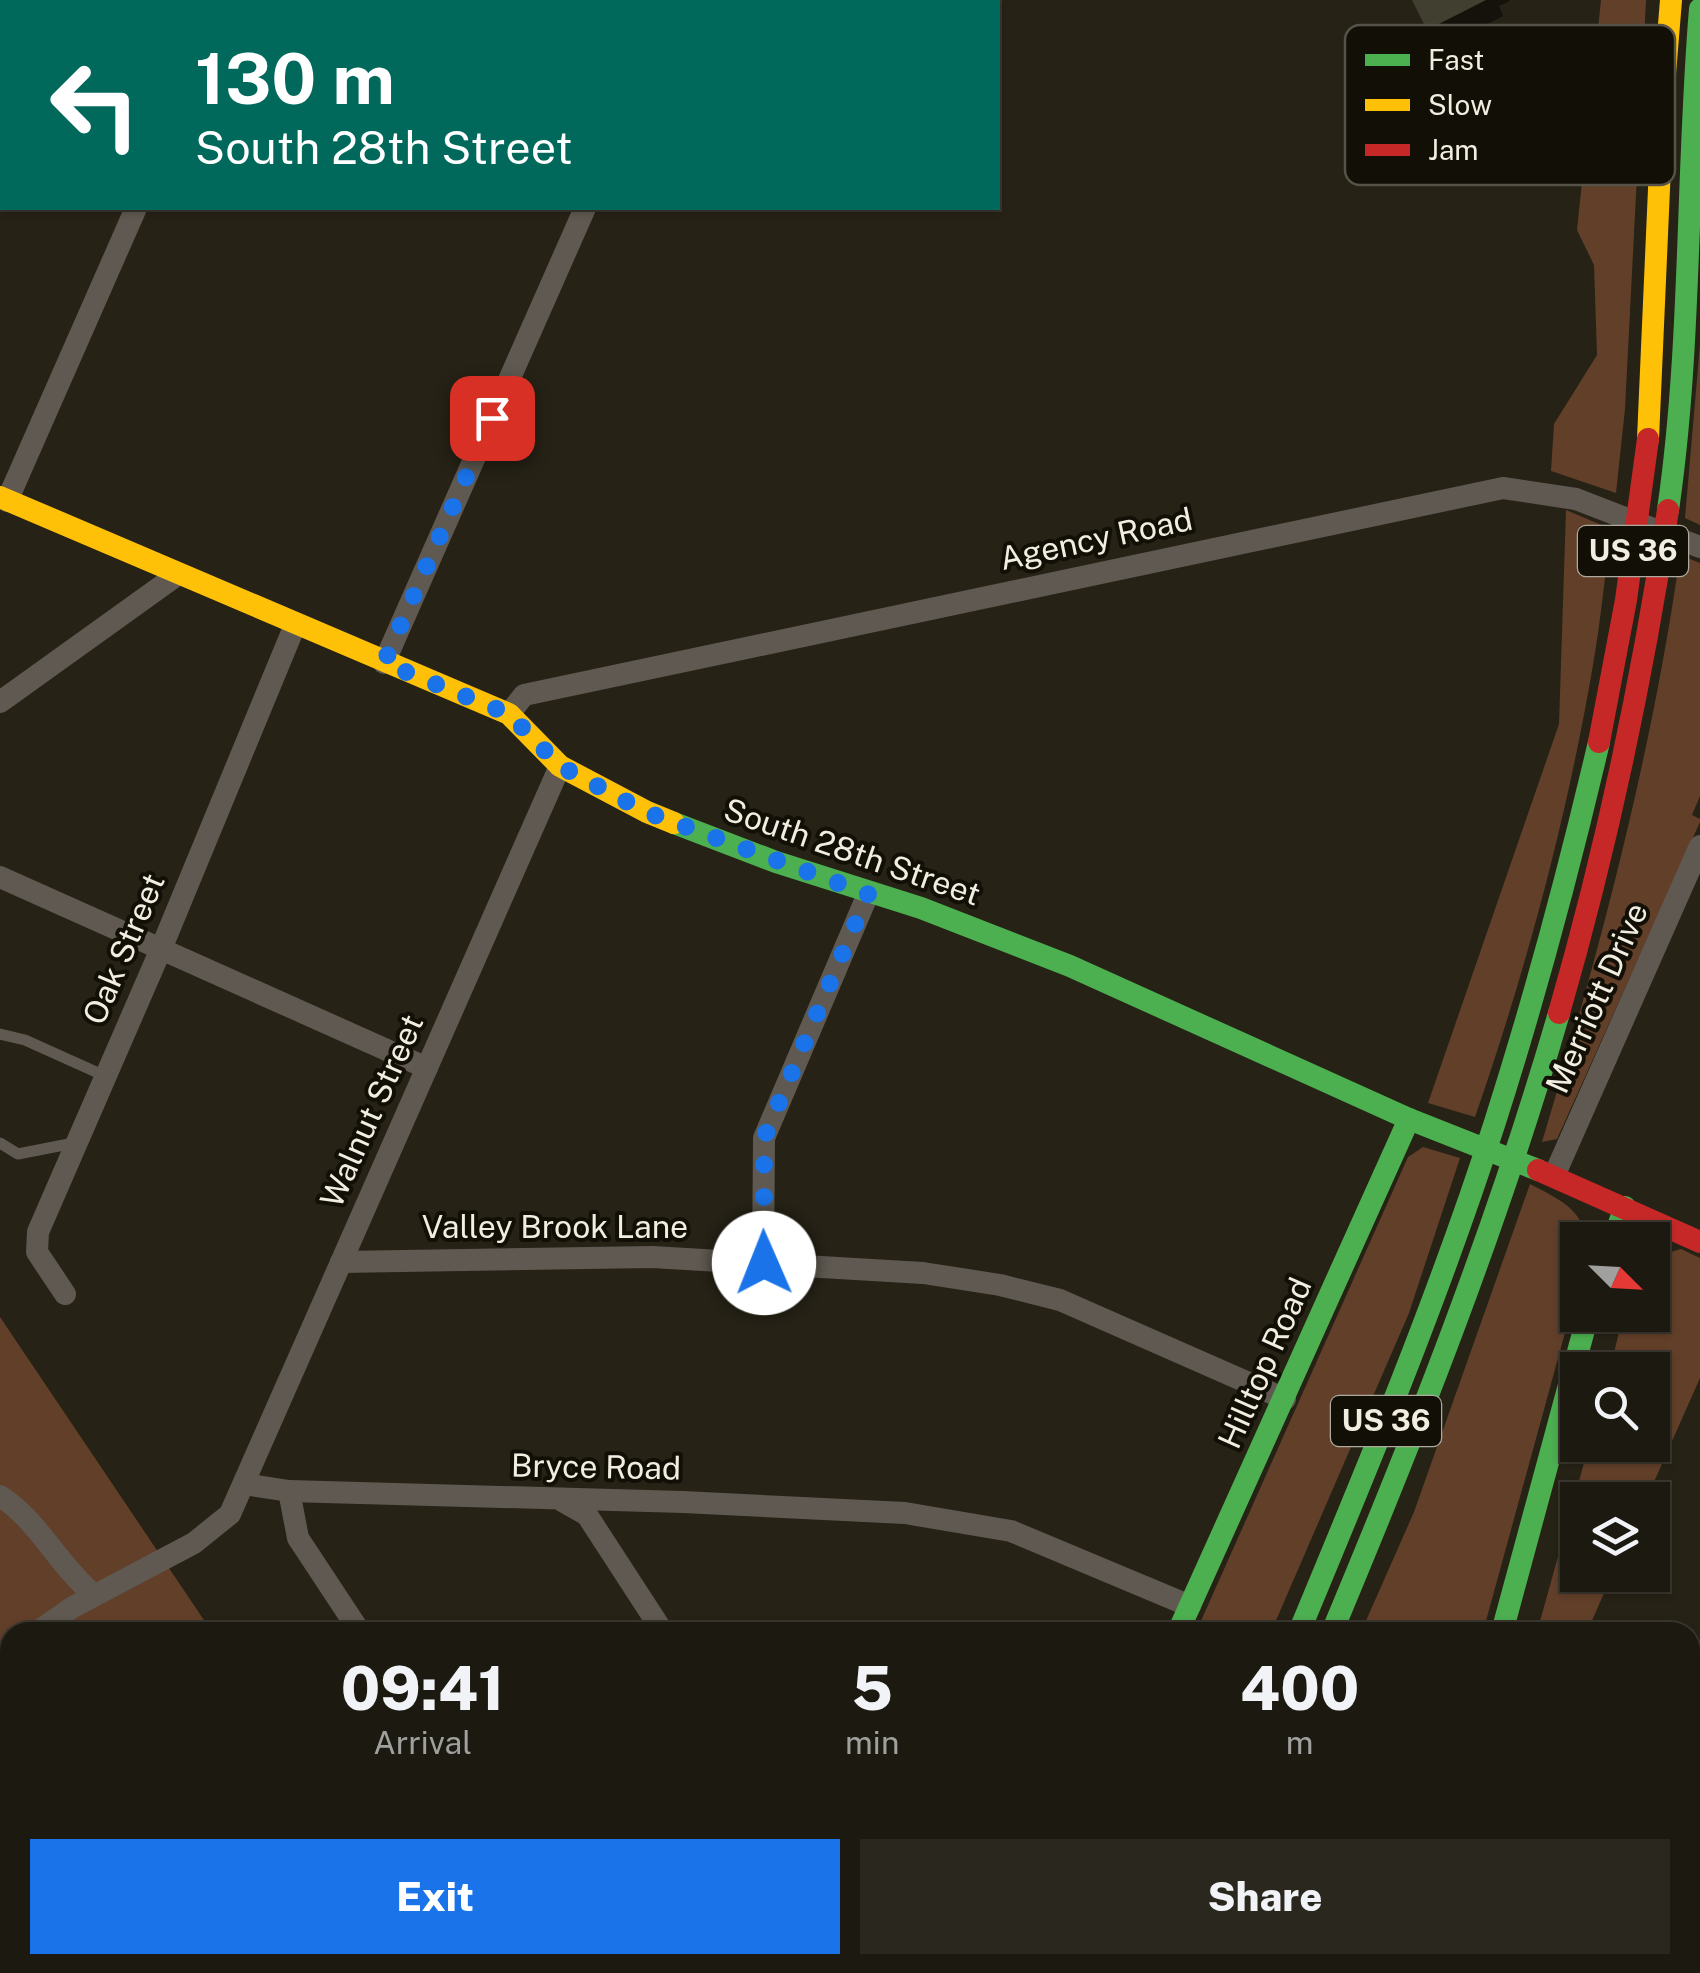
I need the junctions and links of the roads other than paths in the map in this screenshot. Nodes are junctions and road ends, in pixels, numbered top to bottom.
1 (1672, 0) edge
2 (1700, 8) edge
3 (1670, 25) edge
4 (1658, 185) edge
5 (135, 210) edge
6 (583, 210) edge
7 (4, 499) edge
8 (1700, 547) edge
9 (177, 575) junction
10 (295, 626) junction
11 (384, 663) junction
12 (0, 702) edge
13 (509, 714) junction
14 (560, 766) junction
15 (1700, 846) edge
16 (0, 878) edge
17 (868, 894) junction
18 (161, 949) junction
19 (0, 1034) edge
20 (427, 1068) junction
21 (106, 1076) junction
22 (1410, 1119) junction
23 (74, 1143) junction
24 (0, 1144) edge
25 (1554, 1176) junction
26 (1635, 1212) junction
27 (1627, 1222) edge
28 (1635, 1222) edge
29 (1700, 1242) edge
30 (341, 1262) junction
31 (764, 1263) junction
32 (65, 1294) dead end
33 (1583, 1332) edge
34 (1285, 1398) junction
35 (1569, 1462) edge
36 (244, 1484) junction
37 (289, 1491) junction
38 (0, 1496) edge
39 (560, 1500) junction
40 (94, 1595) junction
41 (1190, 1606) junction
42 (52, 1622) edge
43 (353, 1622) edge
44 (656, 1622) edge
45 (1183, 1622) edge
46 (1303, 1622) edge
47 (1336, 1622) edge
48 (1505, 1622) edge
49 (1526, 1622) edge

1 - 3 main road, US 36
2 - 47 main road, US 36
4 - 46 main road, US 36
5 - 7 street
6 - 11 street
7 - 9 main road, South 28th Street
8 - 13 street, Agency Road
9 - 10 main road, South 28th Street
9 - 12 street
10 - 11 main road, South 28th Street
10 - 18 street, Oak Street
11 - 13 main road, South 28th Street
13 - 14 main road, South 28th Street
14 - 17 main road, South 28th Street
14 - 20 street, Walnut Street
15 - 25 street, Merriott Drive
16 - 18 street
17 - 22 main road, South 28th Street
17 - 31 street
18 - 20 street
18 - 21 street, Oak Street
19 - 21 lane
20 - 30 street, Walnut Street
21 - 23 street, Oak Street
22 - 25 main road, South 28th Street
22 - 34 main road, Hilltop Road
23 - 24 lane
23 - 32 street, Oak Street
25 - 26 main road, South 28th Street
26 - 27 main road
26 - 28 main road
26 - 29 main road, South 28th Street
30 - 31 street, Valley Brook Lane
30 - 36 street, Walnut Street
31 - 34 street, Valley Brook Lane
33 - 48 main road
34 - 41 main road, Hilltop Road
35 - 49 main road
36 - 37 street, Bryce Road
36 - 40 street
37 - 39 street, Bryce Road
37 - 43 street
38 - 40 street
39 - 41 street, Bryce Road
39 - 44 street
40 - 42 street
41 - 45 main road, Hilltop Road

